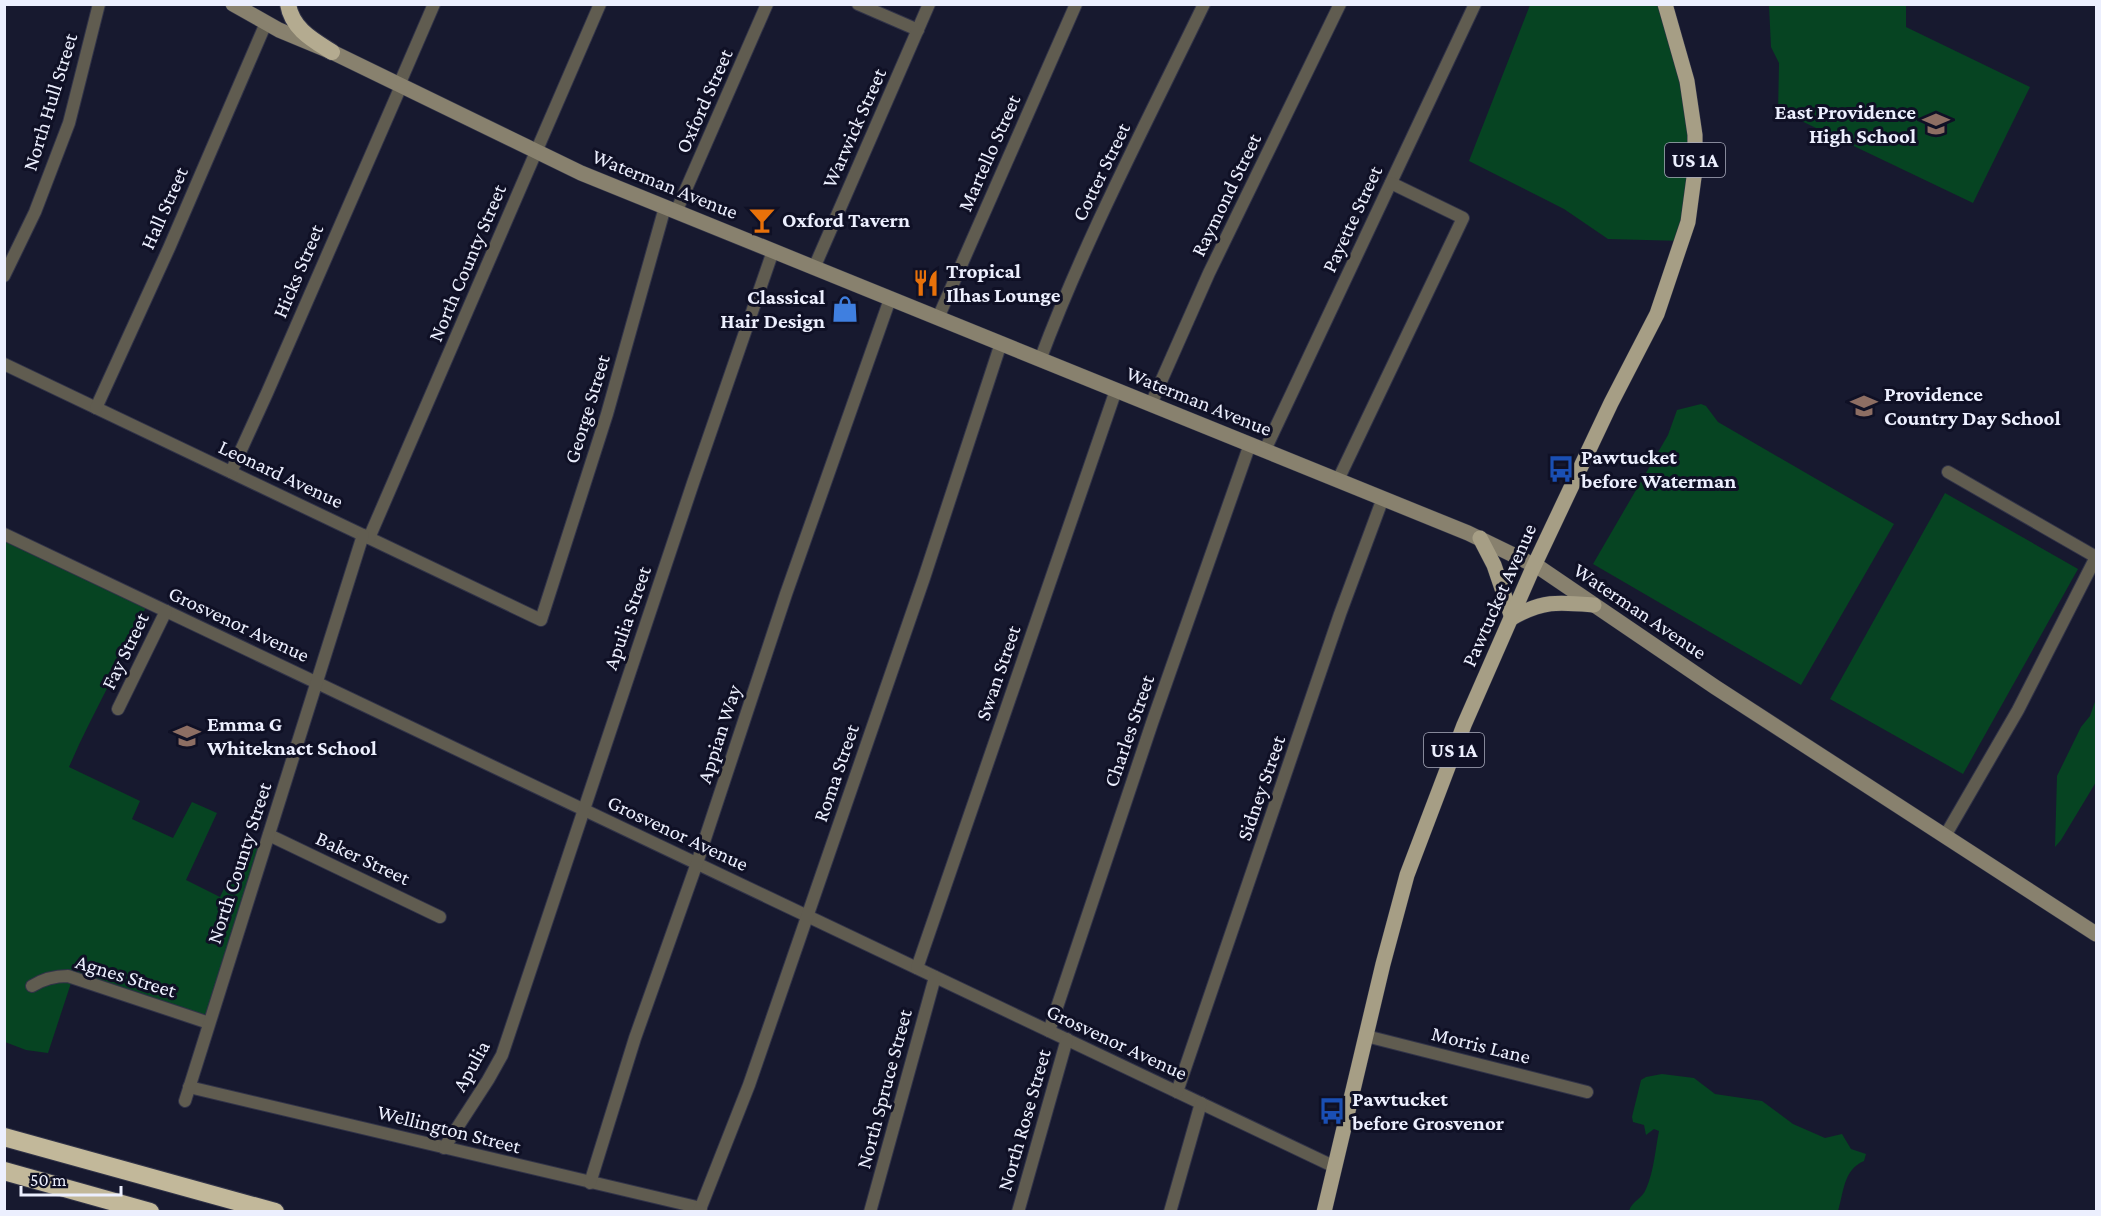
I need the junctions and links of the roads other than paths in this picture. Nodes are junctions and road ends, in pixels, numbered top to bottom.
1 (99, 4) edge
2 (232, 4) edge
3 (288, 4) edge
4 (600, 4) edge
5 (767, 4) edge
6 (858, 4) edge
7 (929, 4) edge
8 (1076, 4) edge
9 (1204, 4) edge
10 (1340, 4) edge
11 (1475, 4) edge
12 (1665, 4) edge
13 (432, 9) edge
14 (266, 23) junction
15 (918, 30) junction
16 (332, 52) junction
17 (400, 85) junction
18 (536, 153) junction
19 (1391, 183) junction
20 (670, 210) junction
21 (773, 251) junction
22 (814, 268) junction
23 (4, 276) edge
24 (890, 299) junction
25 (938, 318) junction
26 (1001, 343) junction
27 (1040, 360) junction
28 (4, 364) edge
29 (1116, 390) junction
30 (1151, 404) junction
31 (96, 408) junction
32 (1250, 444) junction
33 (1265, 450) junction
34 (231, 472) junction
35 (1948, 472) dead end
36 (1338, 480) junction
37 (1383, 498) junction
38 (4, 534) edge
39 (366, 536) junction
40 (1480, 538) junction
41 (1535, 566) junction
42 (1594, 605) junction
43 (166, 611) junction
44 (1512, 618) junction
45 (541, 620) joint
46 (317, 682) junction
47 (118, 709) dead end
48 (584, 809) junction
49 (269, 835) junction
50 (1945, 836) junction
51 (697, 863) junction
52 (806, 915) junction
53 (440, 917) dead end
54 (2097, 934) edge
55 (917, 968) junction
56 (935, 977) junction
57 (32, 986) dead end
58 (521, 998) joint
59 (209, 1023) junction
60 (1049, 1031) junction
61 (1366, 1036) junction
62 (1067, 1039) junction
63 (189, 1087) junction
64 (1177, 1092) junction
65 (1587, 1092) dead end
66 (185, 1101) dead end
67 (1201, 1103) junction
68 (4, 1137) edge
69 (444, 1148) junction
70 (1335, 1167) junction
71 (4, 1171) edge
72 (590, 1183) junction
73 (700, 1210) edge
74 (150, 1212) edge
75 (275, 1212) edge
76 (870, 1212) edge
77 (1018, 1212) edge
78 (1170, 1212) edge
79 (1324, 1212) edge

1 - 23 street, North Hull Street
2 - 14 main road, Waterman Avenue
3 - 16 highway
4 - 18 street, North County Street
5 - 20 street, Oxford Street
6 - 15 street
7 - 15 street, Warwick Street
8 - 25 street, Martello Street
9 - 27 street, Cotter Street
10 - 30 street, Raymond Street
11 - 19 street, Payette Street
12 - 41 main road, Pawtucket Avenue / US 1A
13 - 17 street, Hicks Street
14 - 16 main road, Waterman Avenue
14 - 31 street, Hall Street
15 - 22 street, Warwick Street
16 - 17 main road, Waterman Avenue
17 - 18 main road, Waterman Avenue
17 - 34 street, Hicks Street
18 - 20 main road, Waterman Avenue
18 - 39 street, North County Street
19 - 33 street, Payette Street
19 - 36 street
20 - 21 main road, Waterman Avenue
20 - 45 street, George Street
21 - 22 main road, Waterman Avenue
21 - 48 street, Apulia Street
22 - 24 main road, Waterman Avenue
24 - 25 main road, Waterman Avenue
24 - 51 street, Appian Way
25 - 26 main road, Waterman Avenue
26 - 27 main road, Waterman Avenue
26 - 52 street, Roma Street
27 - 29 main road, Waterman Avenue
28 - 31 street, Leonard Avenue
29 - 30 main road, Waterman Avenue
29 - 55 street, Swan Street
30 - 32 main road, Waterman Avenue
31 - 34 street, Leonard Avenue
32 - 33 main road, Waterman Avenue
32 - 60 street, Charles Street
33 - 36 main road, Waterman Avenue
34 - 39 street, Leonard Avenue
35 - 50 street
36 - 37 main road, Waterman Avenue
37 - 40 main road, Waterman Avenue
37 - 64 street, Sidney Street
38 - 43 street, Grosvenor Avenue
39 - 45 street, Leonard Avenue
39 - 46 street, North County Street
40 - 41 main road, Waterman Avenue
40 - 44 main road
41 - 42 main road, Waterman Avenue
41 - 44 main road, Pawtucket Avenue / US 1A
42 - 44 main road
42 - 50 main road, Waterman Avenue
43 - 46 street, Grosvenor Avenue
43 - 47 street, Fay Street
44 - 61 main road, Pawtucket Avenue / US 1A
46 - 48 street, Grosvenor Avenue
46 - 49 street, North County Street
48 - 51 street, Grosvenor Avenue
48 - 58 street, Apulia Street
49 - 53 street, Baker Street
49 - 59 street, North County Street
50 - 54 main road, Waterman Avenue
51 - 52 street, Grosvenor Avenue
51 - 72 street, Appian Way
52 - 55 street, Grosvenor Avenue
52 - 73 street, Roma Street
55 - 56 street, Grosvenor Avenue
56 - 60 street, Grosvenor Avenue
56 - 76 street, North Spruce Street
57 - 59 street, Agnes Street
58 - 69 street, Apulia
59 - 63 street, North County Street
60 - 62 street, Grosvenor Avenue
61 - 65 street, Morris Lane
61 - 70 main road, Pawtucket Avenue / US 1A
62 - 64 street, Grosvenor Avenue
62 - 77 street, North Rose Street
63 - 66 street, North County Street
63 - 69 street, Wellington Street
64 - 67 street, Grosvenor Avenue
67 - 70 street, Grosvenor Avenue
67 - 78 street
68 - 75 highway
69 - 72 street, Wellington Street
70 - 79 main road, Pawtucket Avenue / US 1A
71 - 74 highway
72 - 73 street, Wellington Street

